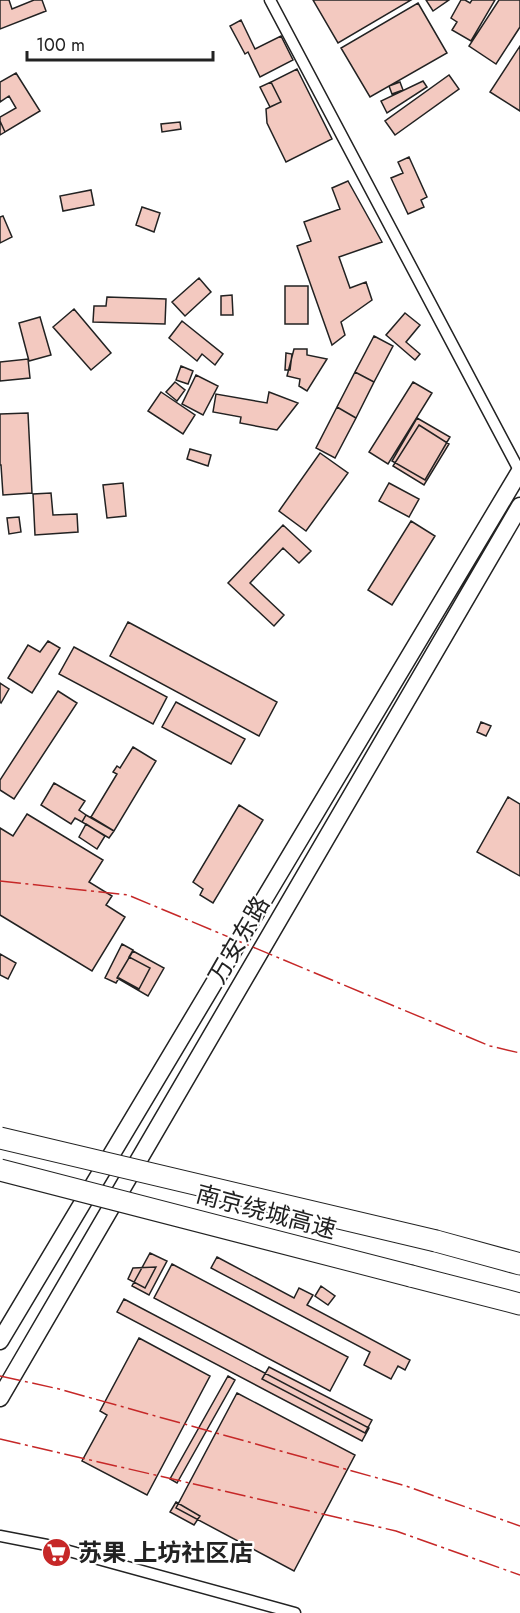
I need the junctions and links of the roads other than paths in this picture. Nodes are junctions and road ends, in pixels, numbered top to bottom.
1 (270, 0) edge
2 (520, 472) edge
3 (520, 506) edge
4 (0, 1138) edge
5 (0, 1170) edge
6 (513, 1262) edge
7 (520, 1304) edge
8 (0, 1341) edge
9 (0, 1398) edge
10 (0, 1536) edge
11 (295, 1613) edge

1 - 2 street
2 - 8 main road, 万安东路
3 - 9 main road, 万安东路
4 - 6 highway, 南京绕城高速, bridge
5 - 7 highway, 南京绕城高速, bridge
10 - 11 street

